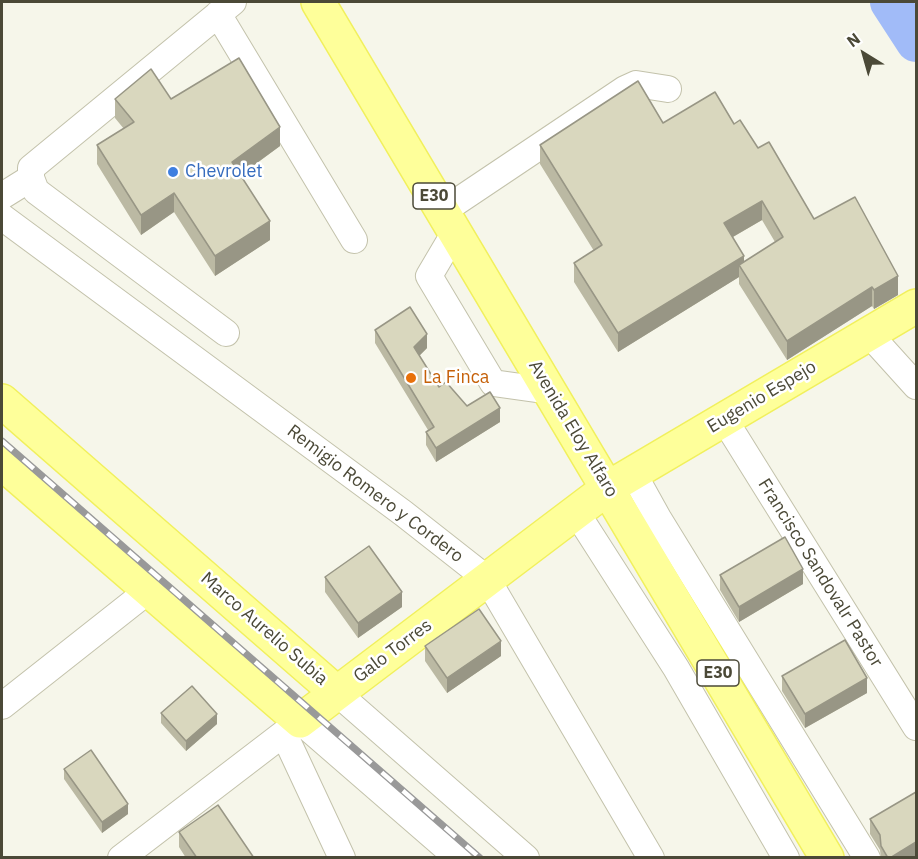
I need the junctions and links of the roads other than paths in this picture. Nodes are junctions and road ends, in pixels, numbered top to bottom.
1 (318, 2) edge
2 (225, 8) edge
3 (668, 89) dead end
4 (31, 178) junction
5 (2, 196) edge
6 (2, 218) edge
7 (449, 221) junction
8 (354, 240) dead end
9 (908, 311) edge
10 (226, 333) dead end
11 (869, 334) junction
12 (916, 386) edge
13 (550, 391) junction
14 (2, 401) edge
15 (724, 420) junction
16 (2, 463) edge
17 (620, 480) junction
18 (576, 512) junction
19 (488, 579) junction
20 (149, 591) junction
21 (337, 693) junction
22 (2, 706) edge
23 (916, 727) edge
24 (292, 728) junction
25 (121, 858) edge
26 (342, 858) edge
27 (458, 858) edge
28 (526, 858) edge
29 (651, 858) edge
30 (786, 858) edge
31 (827, 858) edge
32 (867, 858) edge

1 - 7 main road, Avenida Eloy Alfaro / E30
2 - 4 street
2 - 8 street
3 - 7 street
4 - 5 street
4 - 10 street
6 - 19 street, Remigio Romero y Cordero
7 - 13 main road, Avenida Eloy Alfaro / E30
7 - 13 street
9 - 11 main road, Eugenio Espejo
11 - 12 street
11 - 15 main road, Eugenio Espejo
13 - 17 main road, Avenida Eloy Alfaro / E30
14 - 21 main road, Marco Aurelio Subia
15 - 17 main road, Eugenio Espejo
15 - 23 street, Francisco Sandovalr Pastor
16 - 20 main road
17 - 18 main road, Galo Torres
17 - 31 main road, Avenida Eloy Alfaro / E30
17 - 32 street
18 - 19 main road, Galo Torres
18 - 30 street
19 - 21 main road, Galo Torres
19 - 29 street, Remigio Romero y Cordero
20 - 22 street
20 - 24 main road
21 - 24 main road, Galo Torres
21 - 28 street, Marco Aurelio Subia
24 - 25 street, Galo Torres
24 - 26 street
24 - 27 street

